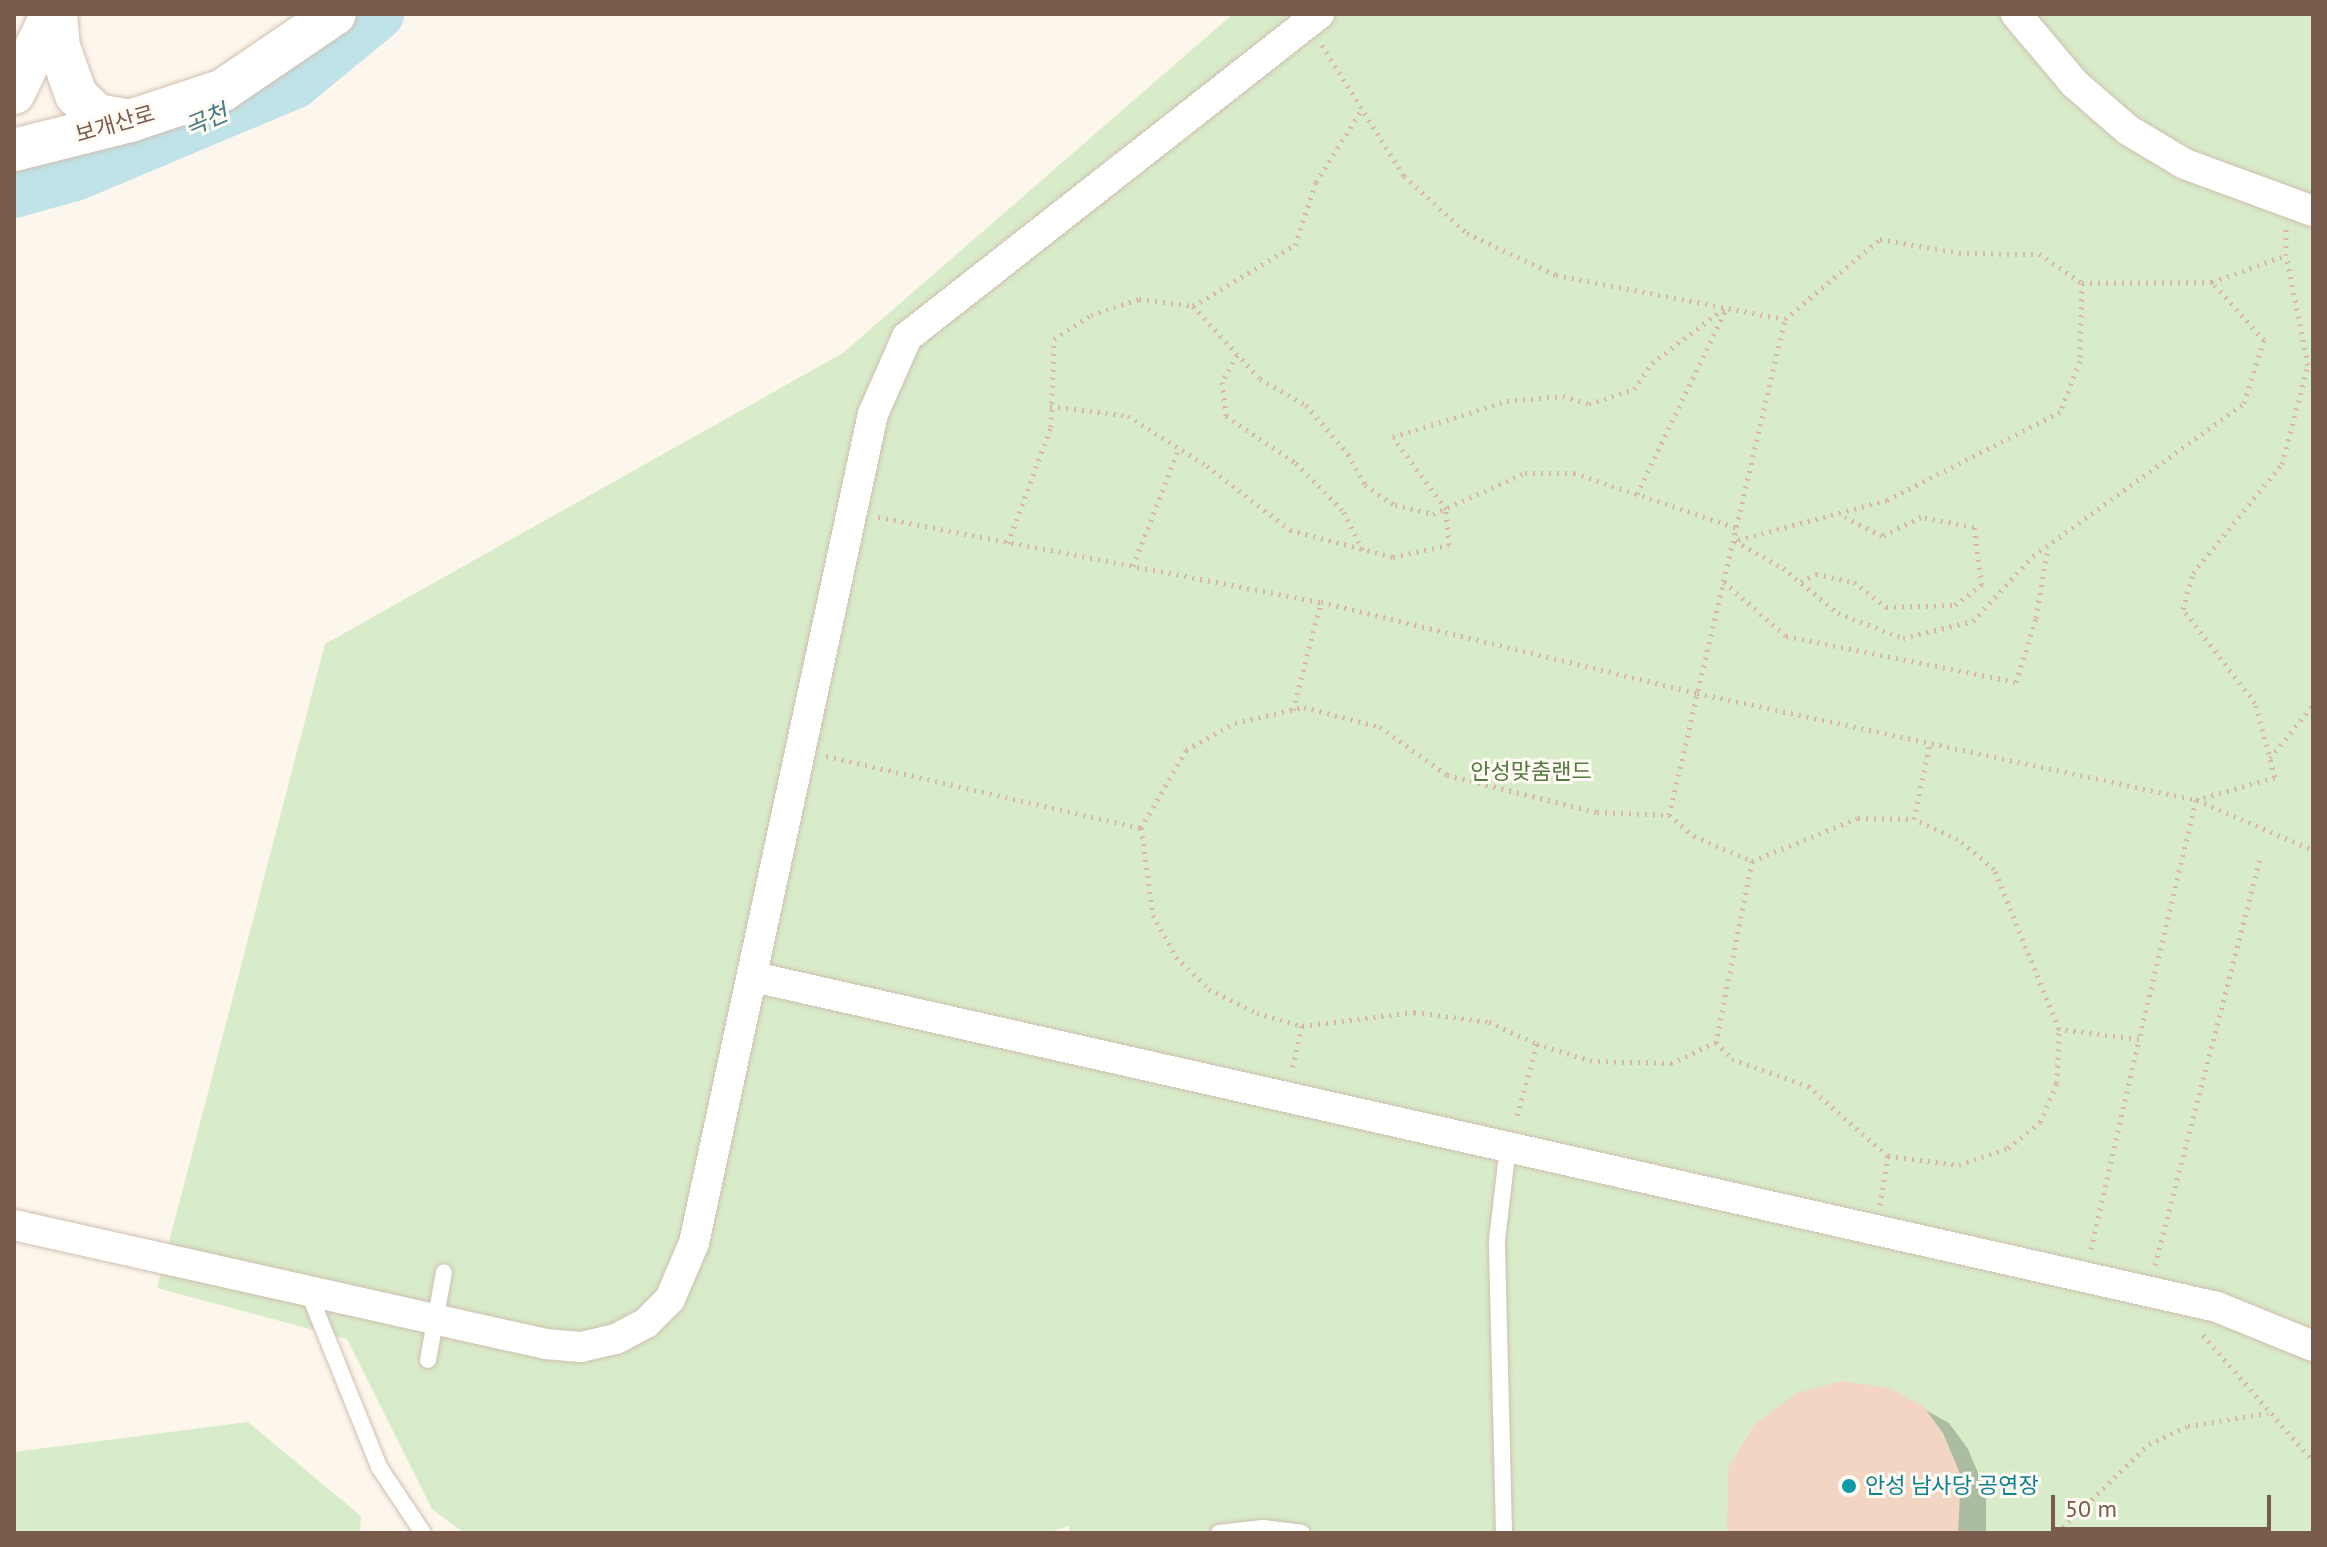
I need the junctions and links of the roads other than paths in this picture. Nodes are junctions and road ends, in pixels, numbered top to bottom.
1 (54, 14) edge
2 (335, 14) edge
3 (2016, 14) edge
4 (1313, 18) edge
5 (14, 93) edge
6 (130, 121) junction
7 (14, 150) edge
8 (2300, 207) edge
9 (754, 977) junction
10 (1508, 1147) junction
11 (14, 1225) edge
12 (444, 1272) dead end
13 (308, 1289) junction
14 (436, 1317) junction
15 (2313, 1346) edge
16 (428, 1360) dead end
17 (423, 1533) edge
18 (1219, 1533) edge
19 (1302, 1533) edge
20 (1504, 1533) edge

1 - 5 street
1 - 6 street
2 - 6 street, 보개산로
3 - 8 street
4 - 9 street
6 - 7 street, 보개산로
9 - 10 street
9 - 14 street
10 - 15 street
10 - 20 lane
11 - 13 street
12 - 14 lane
13 - 14 street
13 - 17 lane
14 - 16 lane
18 - 19 lane

